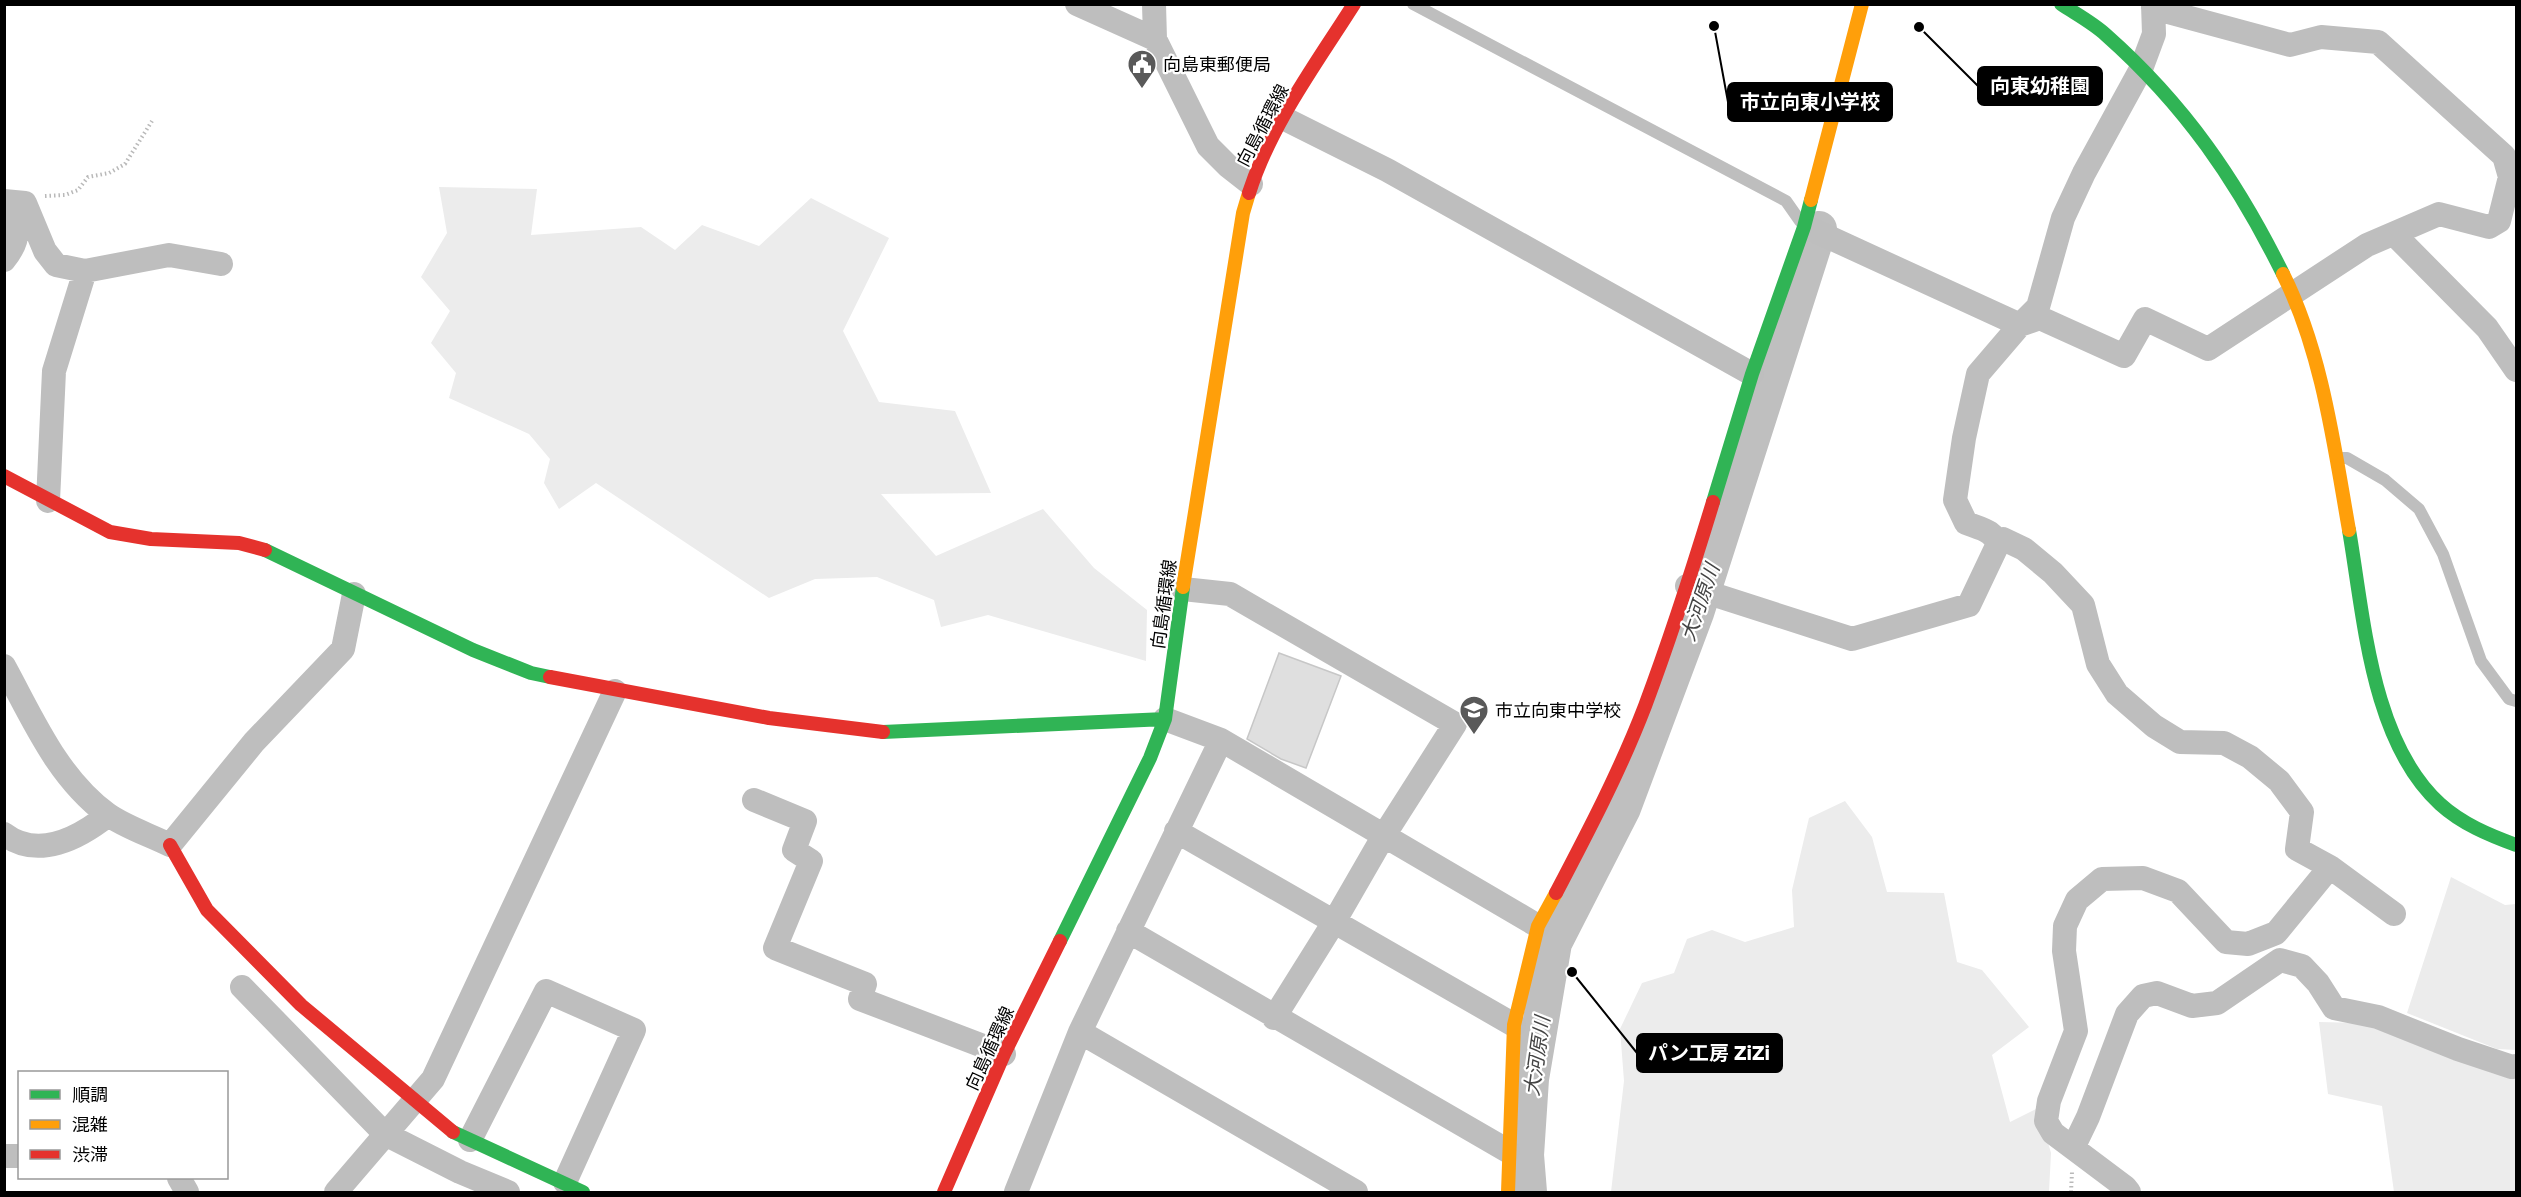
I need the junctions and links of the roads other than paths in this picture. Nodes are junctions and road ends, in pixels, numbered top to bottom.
1 (1077, 4) edge
2 (1154, 4) edge
3 (1354, 4) edge
4 (1413, 4) edge
5 (1862, 4) edge
6 (2061, 4) edge
7 (2153, 6) edge
8 (1155, 39) junction
9 (2141, 69) junction
10 (1283, 118) junction
11 (1251, 183) junction
12 (12, 202) edge
13 (1815, 231) junction
14 (2394, 234) junction
15 (4, 260) edge
16 (221, 264) dead end
17 (85, 272) junction
18 (2293, 294) junction
19 (2020, 325) junction
20 (2517, 370) edge
21 (1752, 374) junction
22 (2335, 458) junction
23 (4, 476) edge
24 (48, 501) junction
25 (1997, 541) junction
26 (1687, 586) junction
27 (1184, 589) junction
28 (354, 594) junction
29 (4, 666) edge
30 (615, 692) junction
31 (2517, 701) edge
32 (1165, 719) junction
33 (1221, 740) junction
34 (754, 800) dead end
35 (108, 814) junction
36 (1176, 831) junction
37 (6, 836) edge
38 (1383, 837) junction
39 (170, 845) junction
40 (2517, 845) edge
41 (2330, 867) junction
42 (2394, 914) dead end
43 (1334, 922) junction
44 (1538, 926) junction
45 (1128, 931) junction
46 (242, 987) dead end
47 (1274, 1018) junction
48 (1514, 1025) junction
49 (1080, 1032) junction
50 (1005, 1054) junction
51 (2517, 1066) edge
52 (414, 1102) junction
53 (385, 1134) junction
54 (470, 1140) junction
55 (2073, 1148) junction
56 (1508, 1151) junction
57 (574, 1187) edge
58 (336, 1192) edge
59 (508, 1192) edge
60 (944, 1192) edge
61 (1016, 1192) edge
62 (1356, 1192) edge
63 (1508, 1192) edge
64 (2129, 1192) edge

1 - 8 street
2 - 8 street
3 - 10 street, 向島循環線
4 - 13 lane
5 - 13 street
6 - 9 street
7 - 9 street
7 - 14 street
8 - 11 street
9 - 18 street
9 - 19 street
10 - 11 street, 向島循環線
10 - 21 street
11 - 27 street, 向島循環線
12 - 15 street
12 - 17 street
13 - 19 street
13 - 21 street
14 - 18 street
14 - 20 street
16 - 17 street
17 - 24 street
18 - 19 street
18 - 22 street
19 - 25 street
21 - 26 street
22 - 31 lane
22 - 40 street
23 - 24 street
24 - 28 street
25 - 26 street
25 - 41 street
26 - 44 street
27 - 32 street, 向島循環線
27 - 38 street
28 - 30 street
28 - 39 street
29 - 35 street
30 - 32 street
30 - 52 street
32 - 33 street
32 - 50 street, 向島循環線
33 - 36 street
33 - 38 street
34 - 50 street
35 - 37 street
35 - 39 street
36 - 43 street
36 - 45 street
38 - 43 street
38 - 44 street
39 - 52 street
41 - 42 street
41 - 55 street
43 - 47 street
43 - 48 street
44 - 48 street
45 - 47 street
45 - 49 street
46 - 53 street
47 - 56 street
48 - 56 street
49 - 61 street
49 - 62 street
50 - 60 street, 向島循環線
51 - 55 street
52 - 53 street
52 - 54 street
53 - 58 street
53 - 59 street
54 - 57 street
54 - 57 street
55 - 64 street
56 - 63 street

